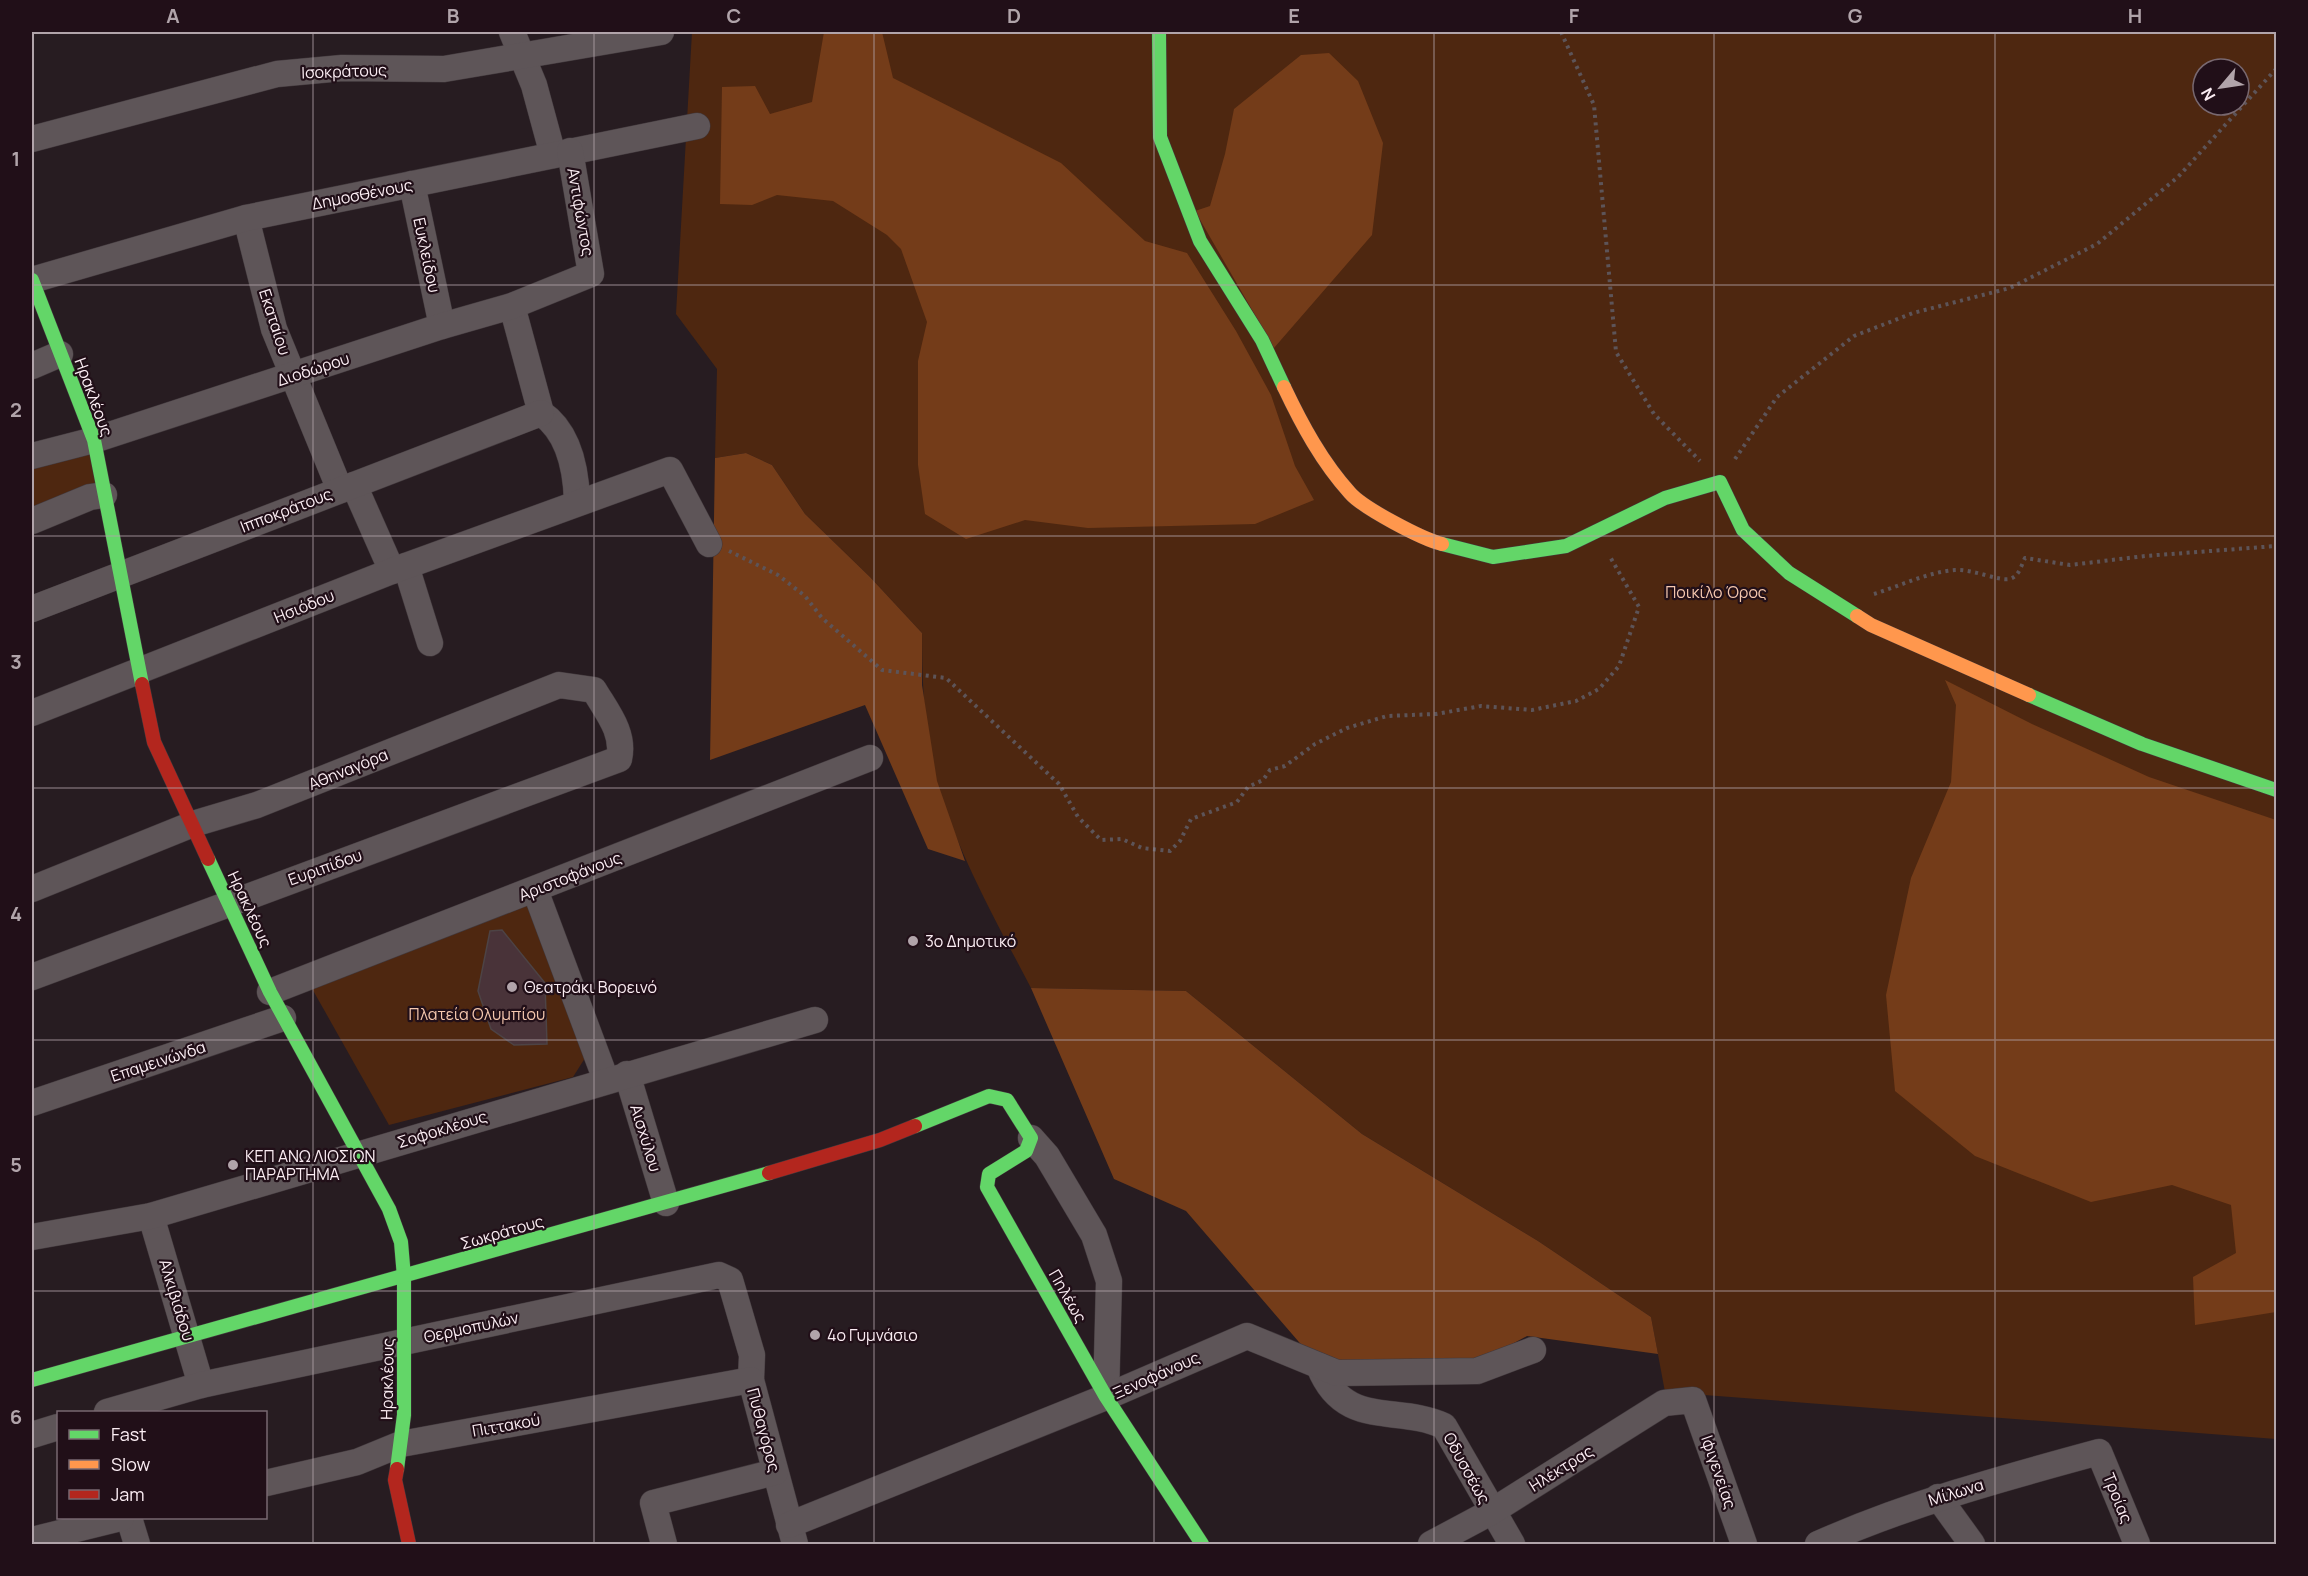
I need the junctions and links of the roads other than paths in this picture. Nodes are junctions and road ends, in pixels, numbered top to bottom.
1 (661, 32) edge
2 (1159, 32) edge
3 (516, 43) edge
4 (697, 126) dead end
5 (32, 139) edge
6 (561, 153) junction
7 (412, 184) junction
8 (246, 218) junction
9 (591, 274) joint
10 (32, 280) edge
11 (512, 306) junction
12 (442, 326) junction
13 (60, 354) junction
14 (32, 366) edge
15 (294, 375) junction
16 (541, 413) junction
17 (94, 440) junction
18 (32, 456) edge
19 (347, 487) junction
20 (104, 495) junction
21 (577, 501) junction
22 (32, 521) edge
23 (709, 544) road end
24 (399, 568) junction
25 (118, 574) junction
26 (32, 609) edge
27 (430, 643) dead end
28 (138, 672) junction
29 (32, 713) edge
30 (870, 758) dead end
31 (619, 759) joint
32 (2277, 790) edge
33 (193, 824) junction
34 (32, 889) edge
35 (535, 890) junction
36 (230, 902) junction
37 (32, 977) edge
38 (270, 992) junction
39 (284, 1018) junction
40 (815, 1020) dead end
41 (616, 1077) junction
42 (32, 1101) edge
43 (1031, 1138) junction
44 (357, 1155) junction
45 (666, 1203) junction
46 (151, 1215) junction
47 (32, 1238) edge
48 (404, 1276) junction
49 (730, 1280) joint
50 (189, 1335) junction
51 (404, 1340) junction
52 (1533, 1350) dead end
53 (1319, 1366) junction
54 (32, 1380) edge
55 (751, 1380) junction
56 (201, 1385) junction
57 (1106, 1397) junction
58 (1693, 1400) joint
59 (114, 1411) edge
60 (57, 1427) edge
61 (32, 1435) edge
62 (401, 1444) junction
63 (2099, 1452) joint
64 (775, 1472) junction
65 (267, 1483) edge
66 (1938, 1497) junction
67 (1491, 1512) junction
68 (117, 1519) edge
69 (129, 1519) edge
70 (792, 1535) edge
71 (32, 1540) edge
72 (137, 1545) edge
73 (409, 1545) edge
74 (664, 1545) edge
75 (1202, 1545) edge
76 (1431, 1545) edge
77 (1512, 1545) edge
78 (1744, 1545) edge
79 (1818, 1545) edge
80 (1971, 1545) edge
81 (2137, 1545) edge

1 - 3 street, Ισοκράτους
2 - 32 street
3 - 5 street, Ισοκράτους
3 - 6 street, Αντιφώντος
4 - 6 street, Δημοσθένους
6 - 7 street, Δημοσθένους
6 - 9 street, Αντιφώντος
7 - 8 street, Δημοσθένους
7 - 12 street, Ευκλείδου
8 - 10 street, Δημοσθένους
8 - 15 street, Εκαταίου
9 - 11 street, Διοδώρου
10 - 13 street, Ηρακλέους
11 - 12 street, Διοδώρου
11 - 16 street
12 - 15 street, Διοδώρου
13 - 14 street
13 - 17 street, Ηρακλέους
15 - 17 street, Διοδώρου
15 - 19 street, Εκαταίου
16 - 19 street, Ιπποκράτους
16 - 21 street
17 - 18 street, Διοδώρου
17 - 20 street, Ηρακλέους
19 - 24 street, Εκαταίου
19 - 25 street, Ιπποκράτους
20 - 22 street
20 - 25 street, Ηρακλέους
21 - 23 street, Ησιόδου
21 - 24 street, Ησιόδου
24 - 27 street, Εκαταίου
24 - 28 street, Ησιόδου
25 - 26 street, Ιπποκράτους
25 - 28 street, Ηρακλέους
28 - 29 street, Ησιόδου
28 - 33 street, Ηρακλέους
30 - 35 street, Αριστοφάνους
31 - 33 street, Αθηναγόρα
31 - 36 street, Ευριπίδου
33 - 34 street, Αθηναγόρα
33 - 36 street, Ηρακλέους
35 - 38 street, Αριστοφάνους
35 - 41 street, Αισχύλου
36 - 37 street, Ευριπίδου
36 - 38 street, Ηρακλέους
38 - 39 street, Ηρακλέους
39 - 42 street, Επαμεινώνδα
39 - 44 street, Ηρακλέους
40 - 41 street, Σοφοκλέους
41 - 44 street, Σοφοκλέους
41 - 45 street, Αισχύλου
43 - 45 street, Σωκράτους
43 - 57 street
43 - 57 street, Πηλέως
44 - 46 street, Σοφοκλέους
44 - 48 street, Ηρακλέους
45 - 48 street, Σωκράτους
46 - 47 street, Σοφοκλέους
46 - 50 street, Αλκιβιάδου
48 - 50 street, Σωκράτους
48 - 51 street, Ηρακλέους
49 - 51 street, Θερμοπυλών
49 - 55 street, Πυθαγόρος
50 - 54 street, Σωκράτους
50 - 56 street, Αλκιβιάδου
51 - 56 street, Θερμοπυλών
51 - 62 street, Ηρακλέους
52 - 53 street, Ξενοφάνους
53 - 57 street, Ξενοφάνους
53 - 67 street, Οδυσσέως
55 - 62 street, Πιττακού
55 - 64 street, Πυθαγόρος
56 - 59 street, Θερμοπυλών
57 - 70 street, Ξενοφάνους
57 - 75 street, Πηλέως
58 - 67 street, Ηλέκτρας
58 - 78 street, Ιφιγενείας
60 - 61 street
62 - 65 street, Πιττακού
62 - 73 street, Ηρακλέους
63 - 66 street, Μίλωνα
63 - 81 street, Τροίας
64 - 70 street, Πυθαγόρος
64 - 74 street
66 - 79 street, Μίλωνα
66 - 80 street
67 - 76 street, Ηλέκτρας
67 - 77 street, Οδυσσέως
68 - 71 street
69 - 72 street

